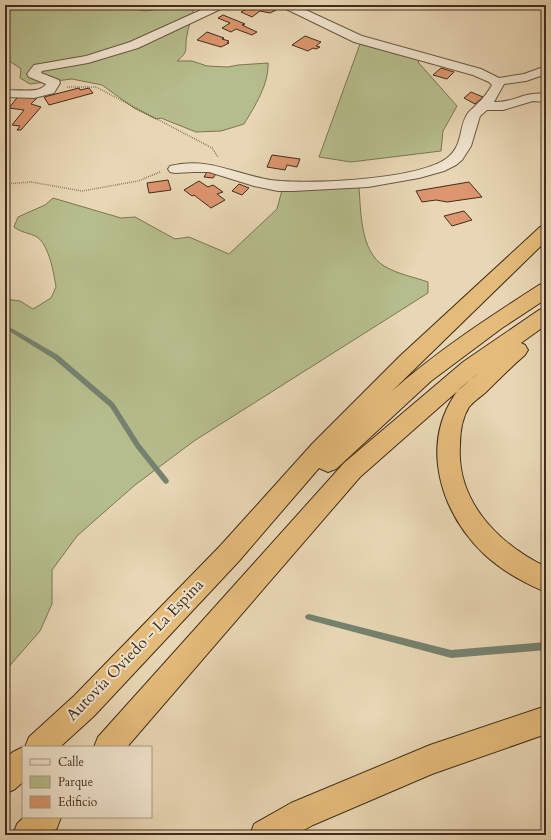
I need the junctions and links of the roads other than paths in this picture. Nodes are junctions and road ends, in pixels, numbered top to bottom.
1 (221, 5) edge
2 (286, 5) edge
3 (546, 70) edge
4 (496, 82) junction
5 (8, 94) dead end
6 (546, 98) edge
7 (483, 106) junction
8 (174, 170) road end
9 (546, 231) edge
10 (546, 290) edge
11 (546, 316) edge
12 (546, 330) edge
13 (230, 553) junction
14 (546, 580) edge
15 (546, 720) edge
16 (40, 746) edge
17 (109, 746) edge
18 (22, 763) edge
19 (5, 779) edge
20 (45, 818) edge
21 (28, 835) edge
22 (265, 835) edge

1 - 5 street
2 - 4 street
3 - 4 street
4 - 7 street
6 - 7 street
7 - 8 street
9 - 13 highway
10 - 13 highway
11 - 17 highway
12 - 14 highway
13 - 16 highway, Autovía Oviedo - La Espina
15 - 22 highway
18 - 19 highway
20 - 21 highway

